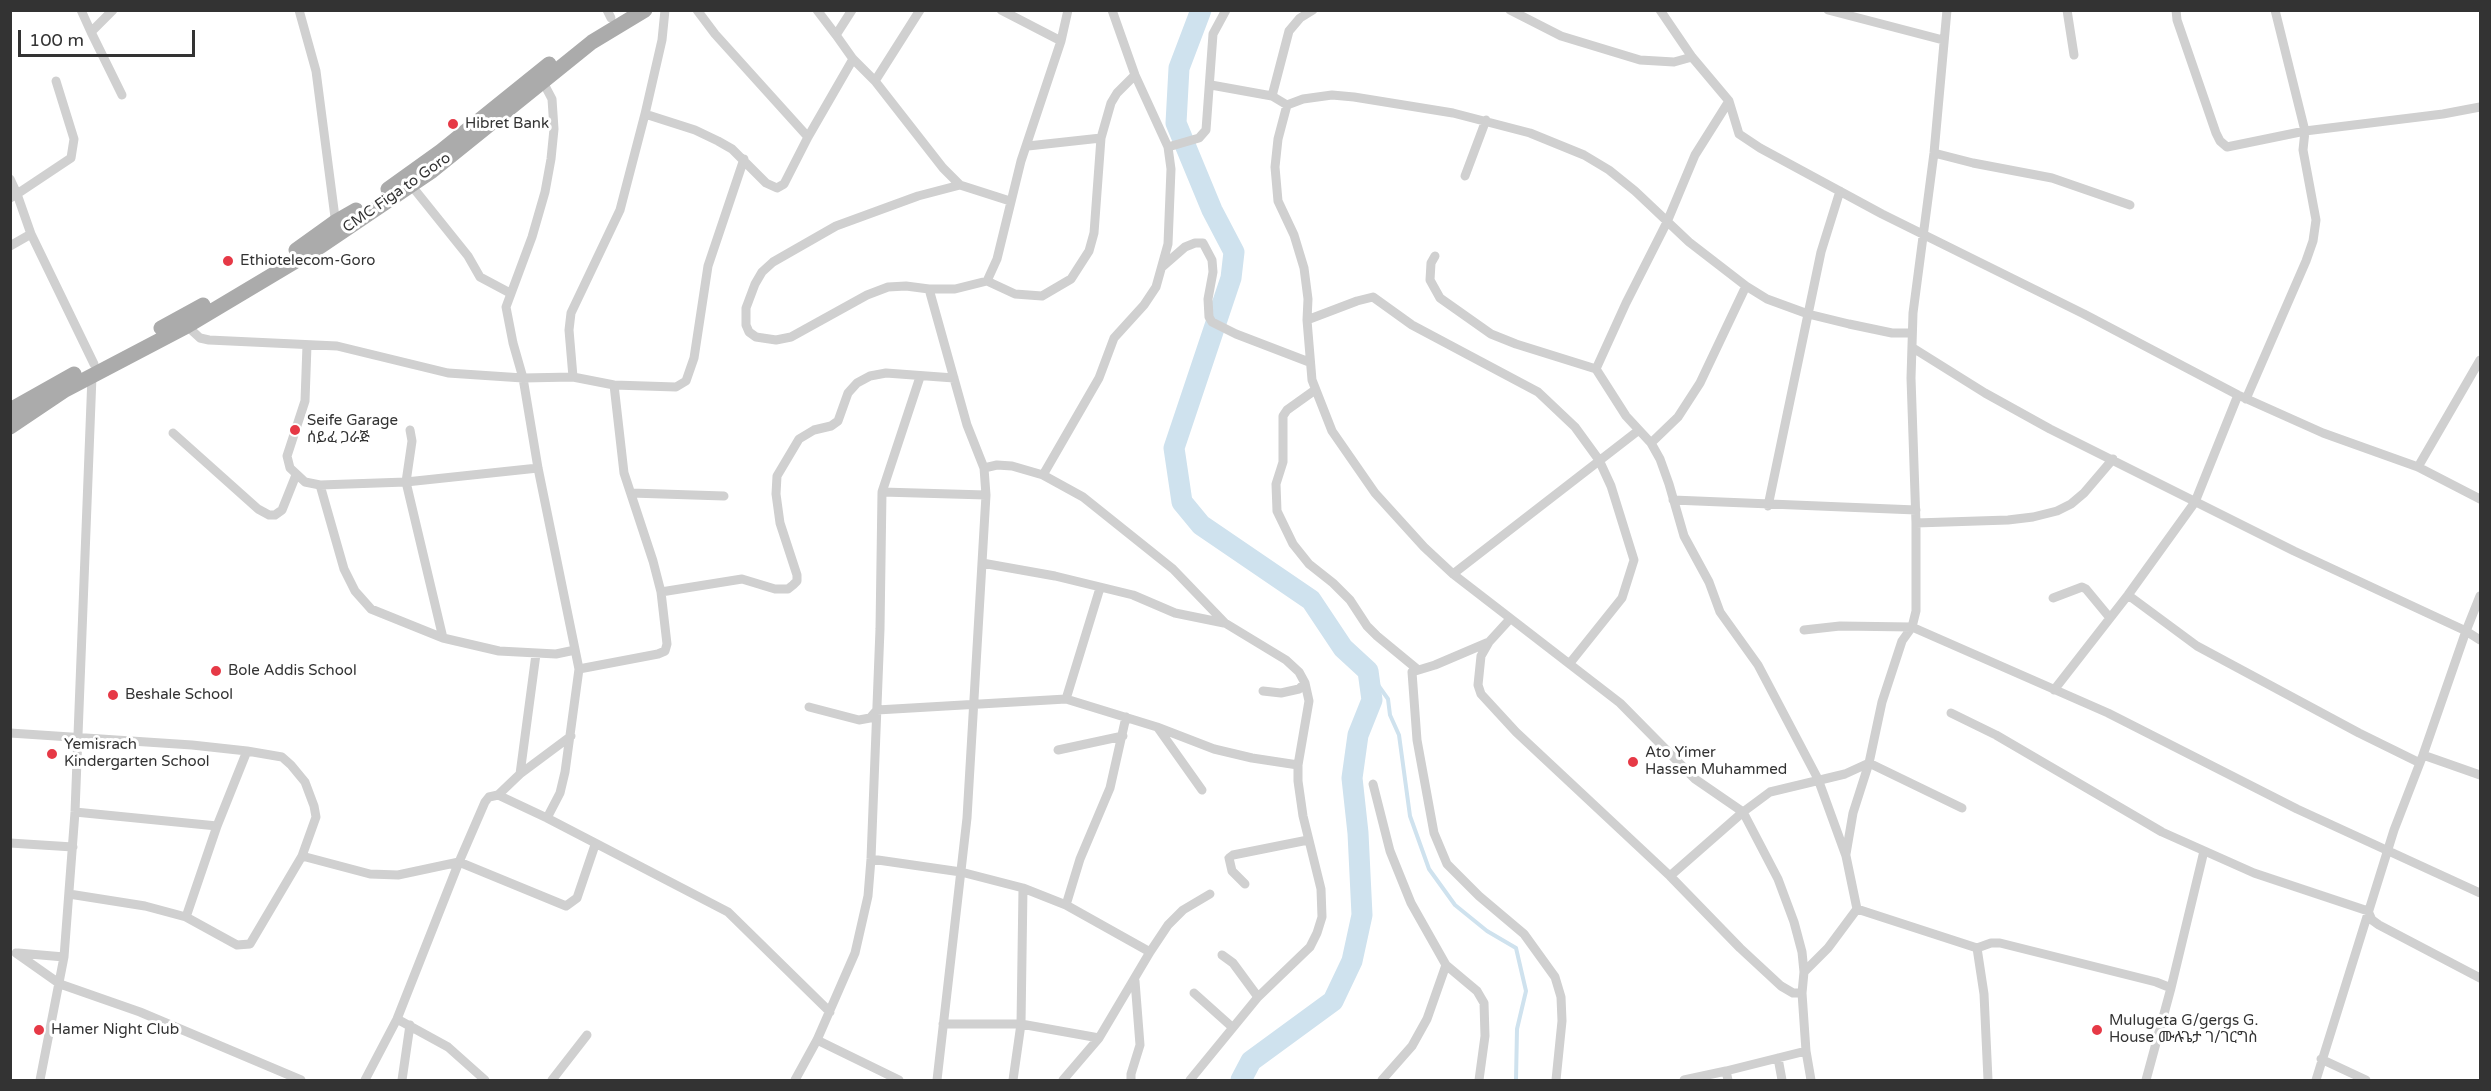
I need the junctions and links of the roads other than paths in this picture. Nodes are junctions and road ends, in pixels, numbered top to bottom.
1 (81, 10) edge
2 (113, 10) edge
3 (299, 10) edge
4 (626, 10) edge
5 (645, 10) edge
6 (666, 10) edge
7 (697, 10) edge
8 (817, 10) edge
9 (852, 10) edge
10 (920, 10) edge
11 (1068, 10) edge
12 (1112, 10) edge
13 (1226, 10) edge
14 (1313, 10) edge
15 (1510, 10) edge
16 (1660, 10) edge
17 (1828, 10) edge
18 (1947, 10) edge
19 (2067, 10) edge
20 (2176, 10) edge
21 (2275, 10) edge
22 (1004, 12) edge
23 (609, 14) edge
24 (90, 32) junction
25 (836, 34) junction
26 (1943, 40) junction
27 (1061, 41) junction
28 (2074, 55) dead end
29 (1692, 57) junction
30 (853, 59) junction
31 (1136, 75) junction
32 (56, 81) dead end
33 (875, 81) junction
34 (543, 82) junction
35 (1210, 85) junction
36 (122, 95) dead end
37 (1272, 96) junction
38 (1729, 101) junction
39 (1287, 105) junction
40 (2481, 107) edge
41 (645, 114) junction
42 (1486, 120) junction
43 (2305, 131) junction
44 (808, 137) junction
45 (1101, 138) junction
46 (1028, 146) junction
47 (1168, 147) junction
48 (1934, 153) junction
49 (744, 159) junction
50 (1465, 176) dead end
51 (10, 179) edge
52 (411, 185) junction
53 (960, 185) junction
54 (1840, 191) junction
55 (14, 196) edge
56 (1010, 201) junction
57 (2130, 205) dead end
58 (1667, 222) junction
59 (337, 228) junction
60 (32, 234) junction
61 (1924, 236) junction
62 (10, 246) edge
63 (1435, 256) dead end
64 (1162, 267) junction
65 (987, 281) junction
66 (1746, 286) junction
67 (929, 289) junction
68 (510, 293) junction
69 (1808, 314) junction
70 (1307, 320) junction
71 (187, 326) junction
72 (1912, 333) junction
73 (307, 345) junction
74 (1912, 348) junction
75 (2481, 360) edge
76 (1309, 362) junction
77 (1596, 369) junction
78 (87, 370) junction
79 (573, 377) junction
80 (920, 377) junction
81 (523, 378) junction
82 (954, 378) junction
83 (614, 385) junction
84 (1316, 390) junction
85 (2242, 397) junction
86 (10, 410) edge
87 (10, 428) edge
88 (410, 430) dead end
89 (1639, 430) junction
90 (172, 433) dead end
91 (1651, 443) junction
92 (2113, 459) junction
93 (1599, 460) junction
94 (2418, 467) junction
95 (538, 468) junction
96 (984, 468) junction
97 (296, 475) junction
98 (1043, 475) junction
99 (406, 482) junction
100 (321, 485) junction
101 (882, 492) junction
102 (631, 493) junction
103 (986, 495) junction
104 (724, 496) dead end
105 (2481, 499) edge
106 (1673, 500) junction
107 (2195, 502) junction
108 (1768, 506) junction
109 (1916, 510) junction
110 (1916, 523) junction
111 (982, 563) junction
112 (1453, 574) junction
113 (1100, 588) junction
114 (661, 592) junction
115 (2128, 595) junction
116 (2481, 596) edge
117 (2054, 598) dead end
118 (2110, 618) junction
119 (1510, 619) junction
120 (1225, 623) junction
121 (1912, 627) junction
122 (1804, 630) dead end
123 (2466, 631) junction
124 (443, 638) junction
125 (2481, 640) edge
126 (1489, 642) junction
127 (575, 650) junction
128 (536, 654) junction
129 (1570, 663) junction
130 (579, 669) junction
131 (1417, 669) junction
132 (1305, 683) junction
133 (2054, 690) junction
134 (1263, 691) dead end
135 (1066, 699) junction
136 (972, 705) junction
137 (809, 707) dead end
138 (877, 710) junction
139 (1952, 713) dead end
140 (1126, 717) junction
141 (1157, 727) junction
142 (10, 733) edge
143 (78, 736) junction
144 (571, 736) junction
145 (1123, 736) junction
146 (1058, 750) dead end
147 (247, 751) junction
148 (2422, 759) junction
149 (1869, 763) junction
150 (1298, 765) junction
151 (520, 774) junction
152 (2481, 775) edge
153 (1818, 779) junction
154 (1373, 784) dead end
155 (1202, 790) dead end
156 (498, 795) junction
157 (1962, 808) dead end
158 (75, 812) junction
159 (1743, 812) junction
160 (547, 818) junction
161 (217, 826) junction
162 (1308, 840) junction
163 (10, 843) edge
164 (595, 844) junction
165 (73, 847) junction
166 (2204, 851) junction
167 (2389, 851) junction
168 (302, 855) junction
169 (1846, 856) junction
170 (872, 859) junction
171 (459, 862) junction
172 (961, 872) junction
173 (1670, 876) junction
174 (1245, 884) dead end
175 (1023, 888) junction
176 (2481, 893) edge
177 (69, 894) junction
178 (1210, 894) dead end
179 (1066, 905) junction
180 (1857, 909) junction
181 (2368, 911) junction
182 (186, 917) junction
183 (1977, 948) junction
184 (1150, 952) junction
185 (13, 953) edge
186 (1222, 955) dead end
187 (64, 957) junction
188 (1446, 965) junction
189 (1804, 972) junction
190 (2481, 978) edge
191 (1135, 981) junction
192 (60, 984) junction
193 (2171, 988) junction
194 (1194, 993) dead end
195 (1802, 993) junction
196 (1258, 997) junction
197 (830, 1012) junction
198 (397, 1019) junction
199 (943, 1024) junction
200 (1021, 1024) junction
201 (410, 1025) junction
202 (1232, 1026) junction
203 (587, 1035) dead end
204 (1099, 1038) junction
205 (817, 1040) junction
206 (1806, 1052) junction
207 (1778, 1058) junction
208 (2321, 1059) junction
209 (1727, 1076) edge
210 (40, 1080) edge
211 (301, 1080) edge
212 (365, 1080) edge
213 (402, 1080) edge
214 (485, 1080) edge
215 (552, 1080) edge
216 (795, 1080) edge
217 (899, 1080) edge
218 (937, 1080) edge
219 (1013, 1080) edge
220 (1063, 1080) edge
221 (1131, 1080) edge
222 (1190, 1080) edge
223 (1382, 1080) edge
224 (1479, 1080) edge
225 (1556, 1080) edge
226 (1684, 1080) edge
227 (1782, 1080) edge
228 (1811, 1080) edge
229 (1989, 1080) edge
230 (2146, 1080) edge
231 (2316, 1080) edge
232 (2366, 1080) edge

1 - 24 street
2 - 24 street
3 - 59 street
4 - 23 main road
5 - 34 main road, CMC Figa to Goro
6 - 41 street
7 - 44 street
8 - 25 street
9 - 25 street
10 - 33 street
11 - 27 street
12 - 31 street
13 - 35 street
14 - 37 street
15 - 29 street
16 - 29 street
17 - 26 street
18 - 26 street
19 - 28 street
20 - 43 street
21 - 43 street
22 - 27 street
23 - 59 main road
24 - 36 street
25 - 30 street
26 - 48 street
27 - 46 street
29 - 38 street
30 - 33 street
30 - 44 street
31 - 45 street
31 - 47 street
32 - 55 street
33 - 53 street
34 - 52 main road, CMC Figa to Goro
34 - 68 street
35 - 37 street
35 - 47 street
37 - 39 street
38 - 54 street
38 - 58 street
39 - 42 street
39 - 70 street
40 - 43 street
41 - 49 street
41 - 79 street
42 - 50 street
42 - 58 street
43 - 85 street
44 - 49 street
45 - 46 street
45 - 65 street
46 - 56 street
47 - 64 street
48 - 57 street
48 - 61 street
49 - 83 street
51 - 55 street
52 - 59 main road, CMC Figa to Goro
52 - 68 street
53 - 56 street
53 - 67 street
54 - 61 street
54 - 69 street
55 - 60 street
56 - 65 street
58 - 66 street
58 - 77 street
59 - 71 main road, CMC Figa to Goro
59 - 78 main road
60 - 62 street
60 - 78 street
61 - 72 street
61 - 85 street
63 - 77 street
64 - 76 street
64 - 98 street
65 - 67 street
66 - 69 street
66 - 91 street
67 - 82 street
68 - 81 street
69 - 72 street
69 - 108 street
70 - 76 street
70 - 93 street
71 - 73 street
71 - 78 main road, CMC Figa to Goro
72 - 74 street
73 - 81 street
73 - 97 street
74 - 92 street
74 - 109 street
75 - 94 street
76 - 84 street
77 - 89 street
78 - 86 main road
78 - 87 main road, CMC Figa to Goro
78 - 143 street
79 - 81 street
79 - 83 street
80 - 82 street
80 - 101 street
80 - 114 street
81 - 95 street
82 - 96 street
83 - 102 street
84 - 112 street
84 - 131 street
85 - 94 street
85 - 107 street
88 - 99 street
89 - 91 street
89 - 93 street
90 - 97 street
91 - 106 street
92 - 107 street
92 - 110 street
93 - 112 street
93 - 129 street
94 - 105 street
95 - 99 street
95 - 127 street
96 - 98 street
96 - 103 street
97 - 100 street
98 - 120 street
99 - 100 street
99 - 124 street
100 - 124 street
101 - 103 street
101 - 138 street
102 - 104 street
102 - 114 street
103 - 111 street
106 - 108 street
106 - 153 street
107 - 115 street
107 - 123 street
108 - 109 street
109 - 110 street
110 - 121 street
111 - 113 street
111 - 136 street
112 - 119 street
113 - 120 street
113 - 135 street
114 - 130 street
115 - 118 street
115 - 148 street
116 - 123 street
117 - 118 street
118 - 133 street
119 - 126 street
119 - 129 street
120 - 132 street
121 - 122 street
121 - 133 street
121 - 149 street
123 - 125 street
123 - 148 street
124 - 128 street
126 - 131 street
126 - 173 street
127 - 128 street
127 - 130 street
128 - 151 street
129 - 159 street
130 - 144 street
131 - 225 street
132 - 134 street
132 - 150 street
133 - 167 street
135 - 136 street
135 - 140 street
136 - 138 street
136 - 172 street
137 - 138 street
138 - 170 street
139 - 166 street
140 - 141 street
140 - 145 street
141 - 150 street
141 - 155 street
142 - 143 street
143 - 147 street
143 - 158 street
144 - 151 street
144 - 160 street
145 - 146 street
145 - 179 street
147 - 161 street
147 - 168 street
148 - 152 street
148 - 167 street
149 - 153 street
149 - 157 street
149 - 169 street
150 - 162 street
151 - 156 street
153 - 159 street
153 - 169 street
154 - 188 street
156 - 160 street
156 - 171 street
158 - 161 street
158 - 165 street
159 - 173 street
159 - 189 street
160 - 164 street
161 - 182 street
162 - 174 street
162 - 196 street
163 - 165 street
164 - 171 street
164 - 197 street
165 - 177 street
166 - 181 street
166 - 193 street
167 - 176 street
167 - 181 street
168 - 171 street
168 - 182 street
169 - 180 street
170 - 172 street
170 - 197 street
171 - 198 street
172 - 175 street
172 - 199 street
173 - 195 street
175 - 179 street
175 - 200 street
177 - 182 street
177 - 187 street
178 - 184 street
179 - 184 street
180 - 183 street
180 - 189 street
181 - 190 street
181 - 208 street
183 - 193 street
183 - 229 street
184 - 191 street
185 - 187 street
185 - 192 street
186 - 196 street
187 - 192 street
188 - 223 street
188 - 224 street
189 - 195 street
191 - 204 street
191 - 221 street
192 - 210 street
192 - 211 street
193 - 230 street
194 - 202 street
195 - 206 street
196 - 202 street
197 - 205 street
198 - 201 street
198 - 212 street
199 - 200 street
199 - 218 street
200 - 204 street
200 - 219 street
201 - 213 street
201 - 214 street
202 - 222 street
203 - 215 street
204 - 220 street
205 - 216 street
205 - 217 street
206 - 207 street
206 - 228 street
207 - 209 street
207 - 227 street
208 - 231 street
208 - 232 street
209 - 226 street

